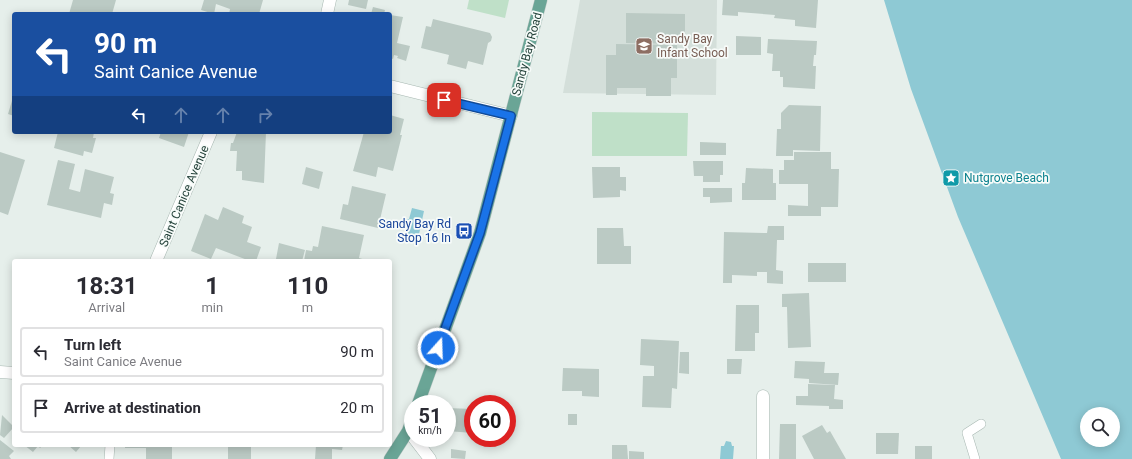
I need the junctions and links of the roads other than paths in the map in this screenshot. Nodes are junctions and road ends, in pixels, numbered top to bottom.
1 (330, 0) edge
2 (541, 0) edge
3 (327, 12) edge
4 (392, 86) edge
5 (511, 116) junction
6 (210, 134) edge
7 (157, 259) edge
8 (0, 372) edge
9 (12, 373) edge
10 (421, 395) edge
11 (763, 396) dead end
12 (981, 424) dead end
13 (404, 444) edge
14 (110, 447) edge
15 (421, 447) edge
16 (109, 459) edge
17 (390, 459) edge
18 (430, 459) edge
19 (763, 459) edge
20 (975, 459) edge

1 - 3 street
2 - 5 main road, Sandy Bay Road
4 - 5 street
5 - 10 main road, Sandy Bay Road
6 - 7 street, Saint Canice Avenue
8 - 9 street
11 - 19 street
12 - 20 lane
13 - 17 main road
14 - 16 lane
15 - 18 street

